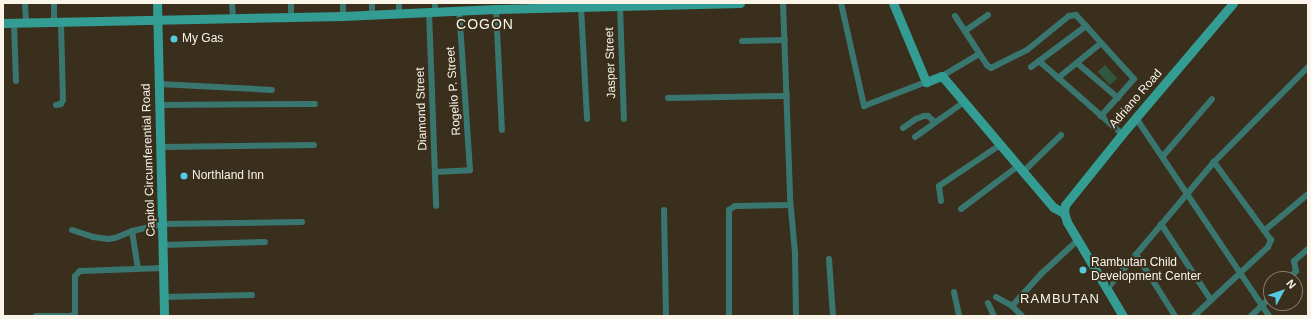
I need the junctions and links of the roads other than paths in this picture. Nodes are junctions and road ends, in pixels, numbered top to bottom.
1 (25, 3) edge
2 (54, 3) edge
3 (157, 3) edge
4 (232, 3) edge
5 (291, 3) edge
6 (343, 3) edge
7 (372, 3) edge
8 (399, 3) edge
9 (731, 3) edge
10 (740, 3) edge
11 (783, 3) edge
12 (841, 3) edge
13 (893, 3) edge
14 (1233, 3) edge
15 (585, 5) edge
16 (620, 6) junction
17 (433, 8) edge
18 (496, 9) junction
19 (460, 10) junction
20 (399, 13) junction
21 (372, 14) junction
22 (988, 15) dead end
23 (344, 16) junction
24 (955, 16) dead end
25 (291, 17) junction
26 (233, 18) junction
27 (157, 19) junction
28 (58, 21) junction
29 (14, 22) junction
30 (26, 22) junction
31 (3, 23) edge
32 (1086, 26) junction
33 (965, 31) junction
34 (785, 40) junction
35 (742, 41) dead end
36 (1101, 44) junction
37 (980, 54) junction
38 (1039, 61) junction
39 (1077, 63) junction
40 (1031, 67) dead end
41 (1308, 67) edge
42 (942, 76) junction
43 (1058, 78) junction
44 (16, 81) dead end
45 (926, 82) junction
46 (159, 84) junction
47 (272, 90) dead end
48 (787, 96) junction
49 (668, 98) dead end
50 (1118, 98) junction
51 (1212, 99) dead end
52 (964, 102) junction
53 (315, 104) dead end
54 (56, 105) dead end
55 (159, 105) junction
56 (1102, 116) junction
57 (1136, 118) junction
58 (587, 119) dead end
59 (624, 119) dead end
60 (935, 122) junction
61 (903, 128) dead end
62 (502, 130) dead end
63 (1122, 134) junction
64 (1061, 135) dead end
65 (916, 137) dead end
66 (314, 145) dead end
67 (1000, 145) junction
68 (162, 148) junction
69 (1163, 156) junction
70 (1214, 162) junction
71 (1020, 169) junction
72 (435, 172) junction
73 (1187, 193) junction
74 (1308, 194) edge
75 (941, 202) dead end
76 (790, 205) junction
77 (436, 206) dead end
78 (961, 209) dead end
79 (664, 210) dead end
80 (1064, 213) junction
81 (302, 222) dead end
82 (163, 224) junction
83 (1161, 224) junction
84 (72, 230) dead end
85 (1265, 230) junction
86 (132, 231) junction
87 (1078, 240) junction
88 (265, 242) dead end
89 (163, 245) junction
90 (1308, 249) edge
91 (1136, 254) junction
92 (829, 258) dead end
93 (164, 268) junction
94 (138, 269) junction
95 (1296, 271) edge
96 (1241, 272) junction
97 (1107, 289) junction
98 (954, 292) dead end
99 (252, 295) dead end
100 (164, 297) junction
101 (996, 297) dead end
102 (1211, 300) junction
103 (988, 303) dead end
104 (1012, 306) junction
105 (1262, 306) junction
106 (36, 316) edge
107 (164, 316) edge
108 (666, 316) edge
109 (729, 316) edge
110 (796, 316) edge
111 (833, 316) edge
112 (959, 316) edge
113 (994, 316) edge
114 (1022, 316) edge
115 (1123, 316) edge
116 (1176, 316) edge
117 (1194, 316) edge
118 (1251, 316) edge
119 (1269, 316) edge

1 - 30 street
2 - 28 street
3 - 27 street, Capitol Circumferential Road
4 - 26 street
5 - 25 street
6 - 23 street
7 - 21 street
8 - 20 street
9 - 10 street
9 - 16 street
11 - 34 street
12 - 45 street
13 - 45 street
14 - 57 street, Adriano Road
15 - 16 street
15 - 18 street
15 - 58 street
16 - 59 street, Jasper Street
17 - 19 street
17 - 20 street
17 - 72 street, Diamond Street
18 - 19 street
18 - 62 street
19 - 72 street, Rogelio P. Street
20 - 21 street
21 - 23 street
22 - 33 street
23 - 25 street
24 - 33 street
25 - 26 street
26 - 27 street
27 - 28 street
27 - 46 street, Capitol Circumferential Road
28 - 30 street
28 - 54 street
29 - 30 street
29 - 31 street
29 - 44 street
32 - 36 street
32 - 37 street
32 - 38 street
33 - 37 street
34 - 35 street
34 - 48 street
36 - 39 street
36 - 50 street
37 - 42 street
38 - 40 street
38 - 43 street
39 - 43 street
39 - 50 street
41 - 70 street
42 - 45 street
42 - 52 street
43 - 56 street
46 - 47 street
46 - 55 street, Capitol Circumferential Road
48 - 49 street
48 - 76 street
50 - 56 street
51 - 69 street
52 - 60 street
52 - 67 street
53 - 55 street
55 - 68 street, Capitol Circumferential Road
56 - 63 street
57 - 63 street, Adriano Road
57 - 69 street
60 - 61 street
60 - 65 street
63 - 80 street, Adriano Road
64 - 71 street
66 - 68 street
67 - 71 street
67 - 75 street
68 - 82 street, Capitol Circumferential Road
69 - 73 street
70 - 73 street
70 - 85 street
71 - 78 street
71 - 80 street
72 - 77 street, Diamond Street
73 - 83 street
73 - 96 street
74 - 85 street
76 - 109 street
76 - 110 street
79 - 108 street
80 - 87 street
81 - 82 street
82 - 86 street
82 - 89 street, Capitol Circumferential Road
83 - 91 street
83 - 102 street
84 - 86 street
85 - 96 street
86 - 94 street
87 - 97 street
87 - 104 street
88 - 89 street
89 - 93 street, Capitol Circumferential Road
90 - 95 street
91 - 97 street
91 - 116 street
92 - 111 street
93 - 94 street
93 - 100 street, Capitol Circumferential Road
94 - 106 street
96 - 102 street
96 - 105 street
97 - 115 street
98 - 112 street
99 - 100 street
100 - 107 street, Capitol Circumferential Road
101 - 104 street
102 - 117 street
103 - 113 street
104 - 114 street
105 - 118 street
105 - 119 street

